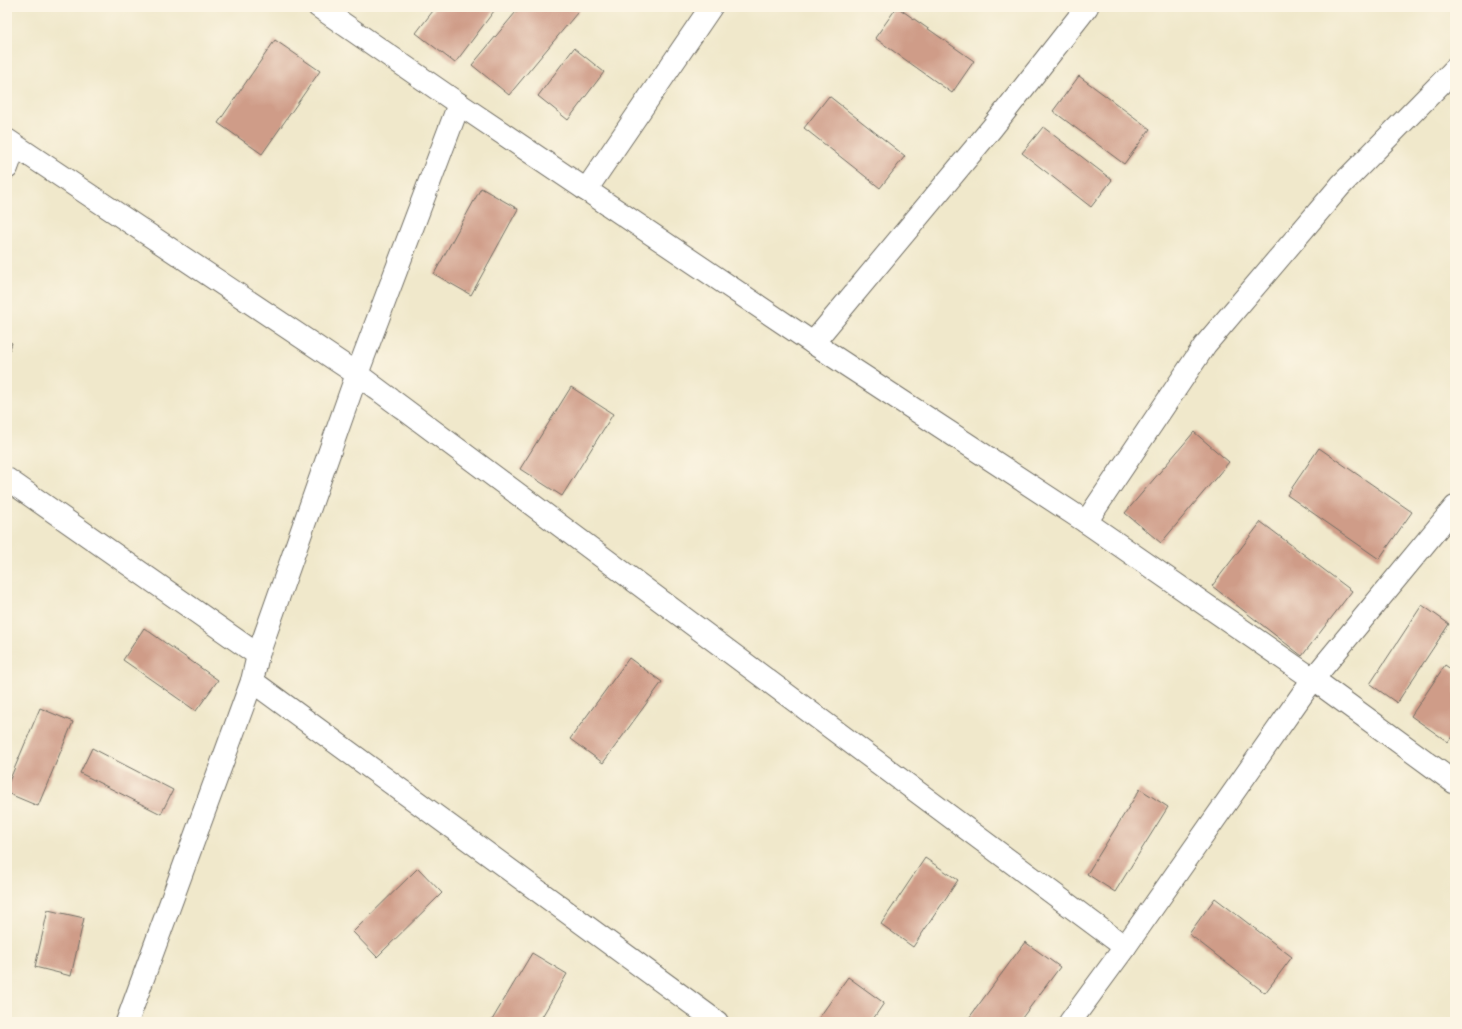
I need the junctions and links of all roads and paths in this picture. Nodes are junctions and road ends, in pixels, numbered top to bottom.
1 (319, 7) edge
2 (711, 7) edge
3 (1086, 7) edge
4 (1455, 69) edge
5 (459, 104) junction
6 (11, 143) edge
7 (7, 168) edge
8 (586, 190) junction
9 (813, 343) junction
10 (357, 374) junction
11 (7, 479) edge
12 (1455, 507) edge
13 (1086, 522) junction
14 (258, 655) junction
15 (1312, 679) junction
16 (252, 682) junction
17 (1455, 783) edge
18 (1125, 947) junction
19 (127, 1022) edge
20 (717, 1022) edge
21 (1070, 1022) edge

1 - 5 street
2 - 8 street
3 - 9 street
4 - 13 street
5 - 8 street
5 - 10 street
6 - 7 street
6 - 10 street
8 - 9 street
9 - 13 street
10 - 14 street
10 - 18 street
11 - 14 street
12 - 15 street
13 - 15 street
14 - 16 street
15 - 17 street
15 - 18 street
16 - 19 street
16 - 20 street
18 - 21 street

